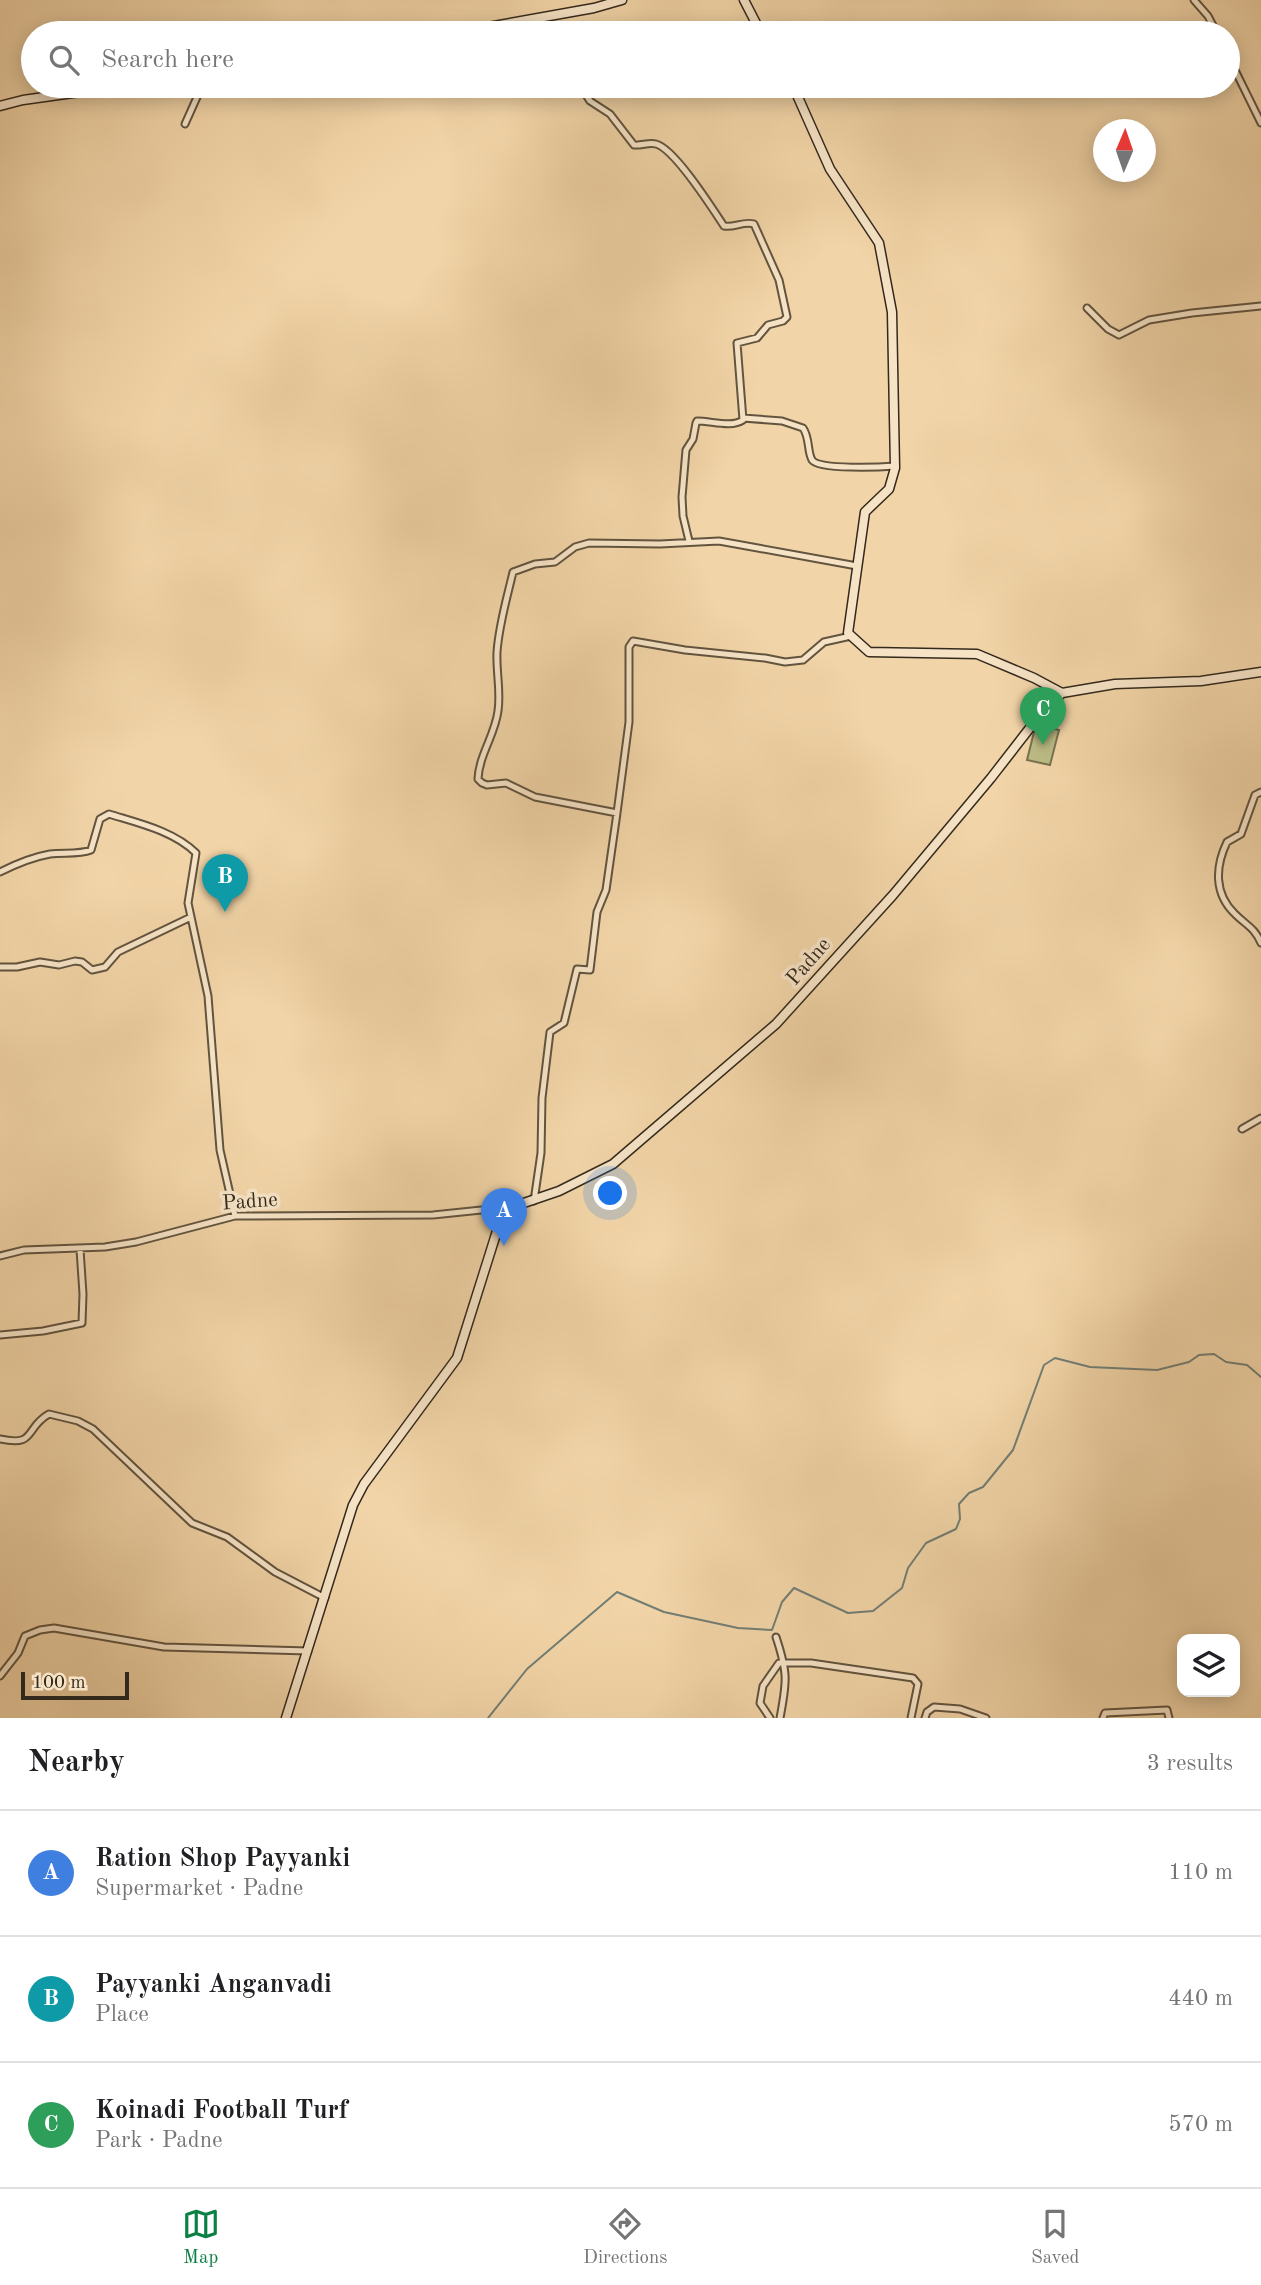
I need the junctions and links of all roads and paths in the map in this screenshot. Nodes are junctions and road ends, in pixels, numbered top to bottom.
1 (622, 0) edge
2 (744, 0) edge
3 (1194, 0) edge
4 (542, 18) junction
5 (524, 21) edge
6 (542, 21) edge
7 (755, 21) edge
8 (1211, 21) edge
9 (1240, 80) edge
10 (37, 98) edge
11 (197, 98) edge
12 (588, 98) edge
13 (798, 98) edge
14 (0, 106) edge
15 (1261, 122) edge
16 (185, 124) dead end
17 (1261, 306) edge
18 (1087, 308) dead end
19 (743, 418) junction
20 (895, 467) junction
21 (689, 541) junction
22 (857, 566) junction
23 (851, 636) junction
24 (1261, 672) edge
25 (1062, 693) junction
26 (1261, 792) edge
27 (617, 813) junction
28 (0, 872) edge
29 (191, 917) junction
30 (1261, 943) edge
31 (0, 967) edge
32 (1261, 1118) edge
33 (1242, 1129) dead end
34 (534, 1201) junction
35 (506, 1211) junction
36 (235, 1216) junction
37 (80, 1250) junction
38 (0, 1256) edge
39 (0, 1335) edge
40 (0, 1440) edge
41 (326, 1598) junction
42 (776, 1637) dead end
43 (308, 1651) junction
44 (785, 1663) junction
45 (0, 1676) edge
46 (286, 1718) edge
47 (770, 1718) edge
48 (780, 1718) edge
49 (911, 1718) edge
50 (925, 1718) edge
51 (986, 1718) edge
52 (1103, 1718) edge
53 (1169, 1718) edge

1 - 4 main road
2 - 7 main road
3 - 8 street
4 - 5 main road
4 - 6 street
9 - 15 street
10 - 14 main road
11 - 16 street
12 - 19 street
13 - 20 main road
17 - 18 street
19 - 20 street
19 - 21 street
20 - 22 main road
21 - 22 street
21 - 27 street
22 - 23 main road
23 - 25 main road
23 - 27 street
24 - 25 main road
25 - 34 main road, Padne
26 - 30 street
27 - 34 street
28 - 29 street
29 - 31 street
29 - 36 street
32 - 33 street
34 - 35 main road, Padne
35 - 36 street, Padne
35 - 41 main road
36 - 37 street, Padne
37 - 38 street, Padne
37 - 39 street
40 - 41 street
41 - 43 main road
42 - 44 street
43 - 45 street
43 - 46 main road
44 - 47 street
44 - 48 street
44 - 49 street
50 - 51 street
52 - 53 street

